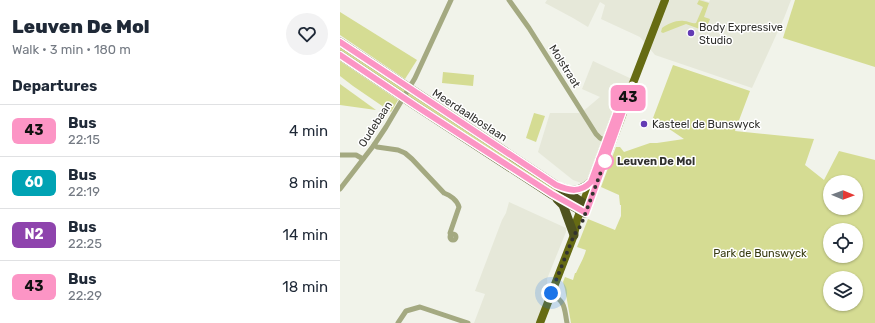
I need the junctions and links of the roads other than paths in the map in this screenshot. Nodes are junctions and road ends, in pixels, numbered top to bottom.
1 (451, 0) edge
2 (509, 0) edge
3 (665, 0) edge
4 (340, 42) edge
5 (340, 55) edge
6 (632, 86) junction
7 (606, 141) junction
8 (374, 145) junction
9 (340, 155) edge
10 (363, 159) junction
11 (591, 182) junction
12 (556, 185) junction
13 (340, 190) edge
14 (552, 194) junction
15 (584, 208) junction
16 (574, 235) junction
17 (451, 236) dead end
18 (551, 293) junction
19 (398, 323) edge
20 (468, 323) edge
21 (540, 323) edge
22 (567, 323) edge

1 - 8 street, Oudebaan
2 - 7 street, Molstraat
3 - 6 main road
4 - 12 highway, Meerdaalboslaan
5 - 14 highway, Meerdaalboslaan
6 - 7 main road
6 - 15 main road
7 - 11 main road
8 - 10 street, Oudebaan
8 - 17 street
9 - 10 street
10 - 13 street, Oudebaan
11 - 12 highway
11 - 15 main road
12 - 15 highway, Meerdaalboslaan
14 - 15 highway, Meerdaalboslaan
14 - 16 highway
15 - 16 main road
16 - 18 main road
18 - 21 main road
18 - 22 street
19 - 20 street

